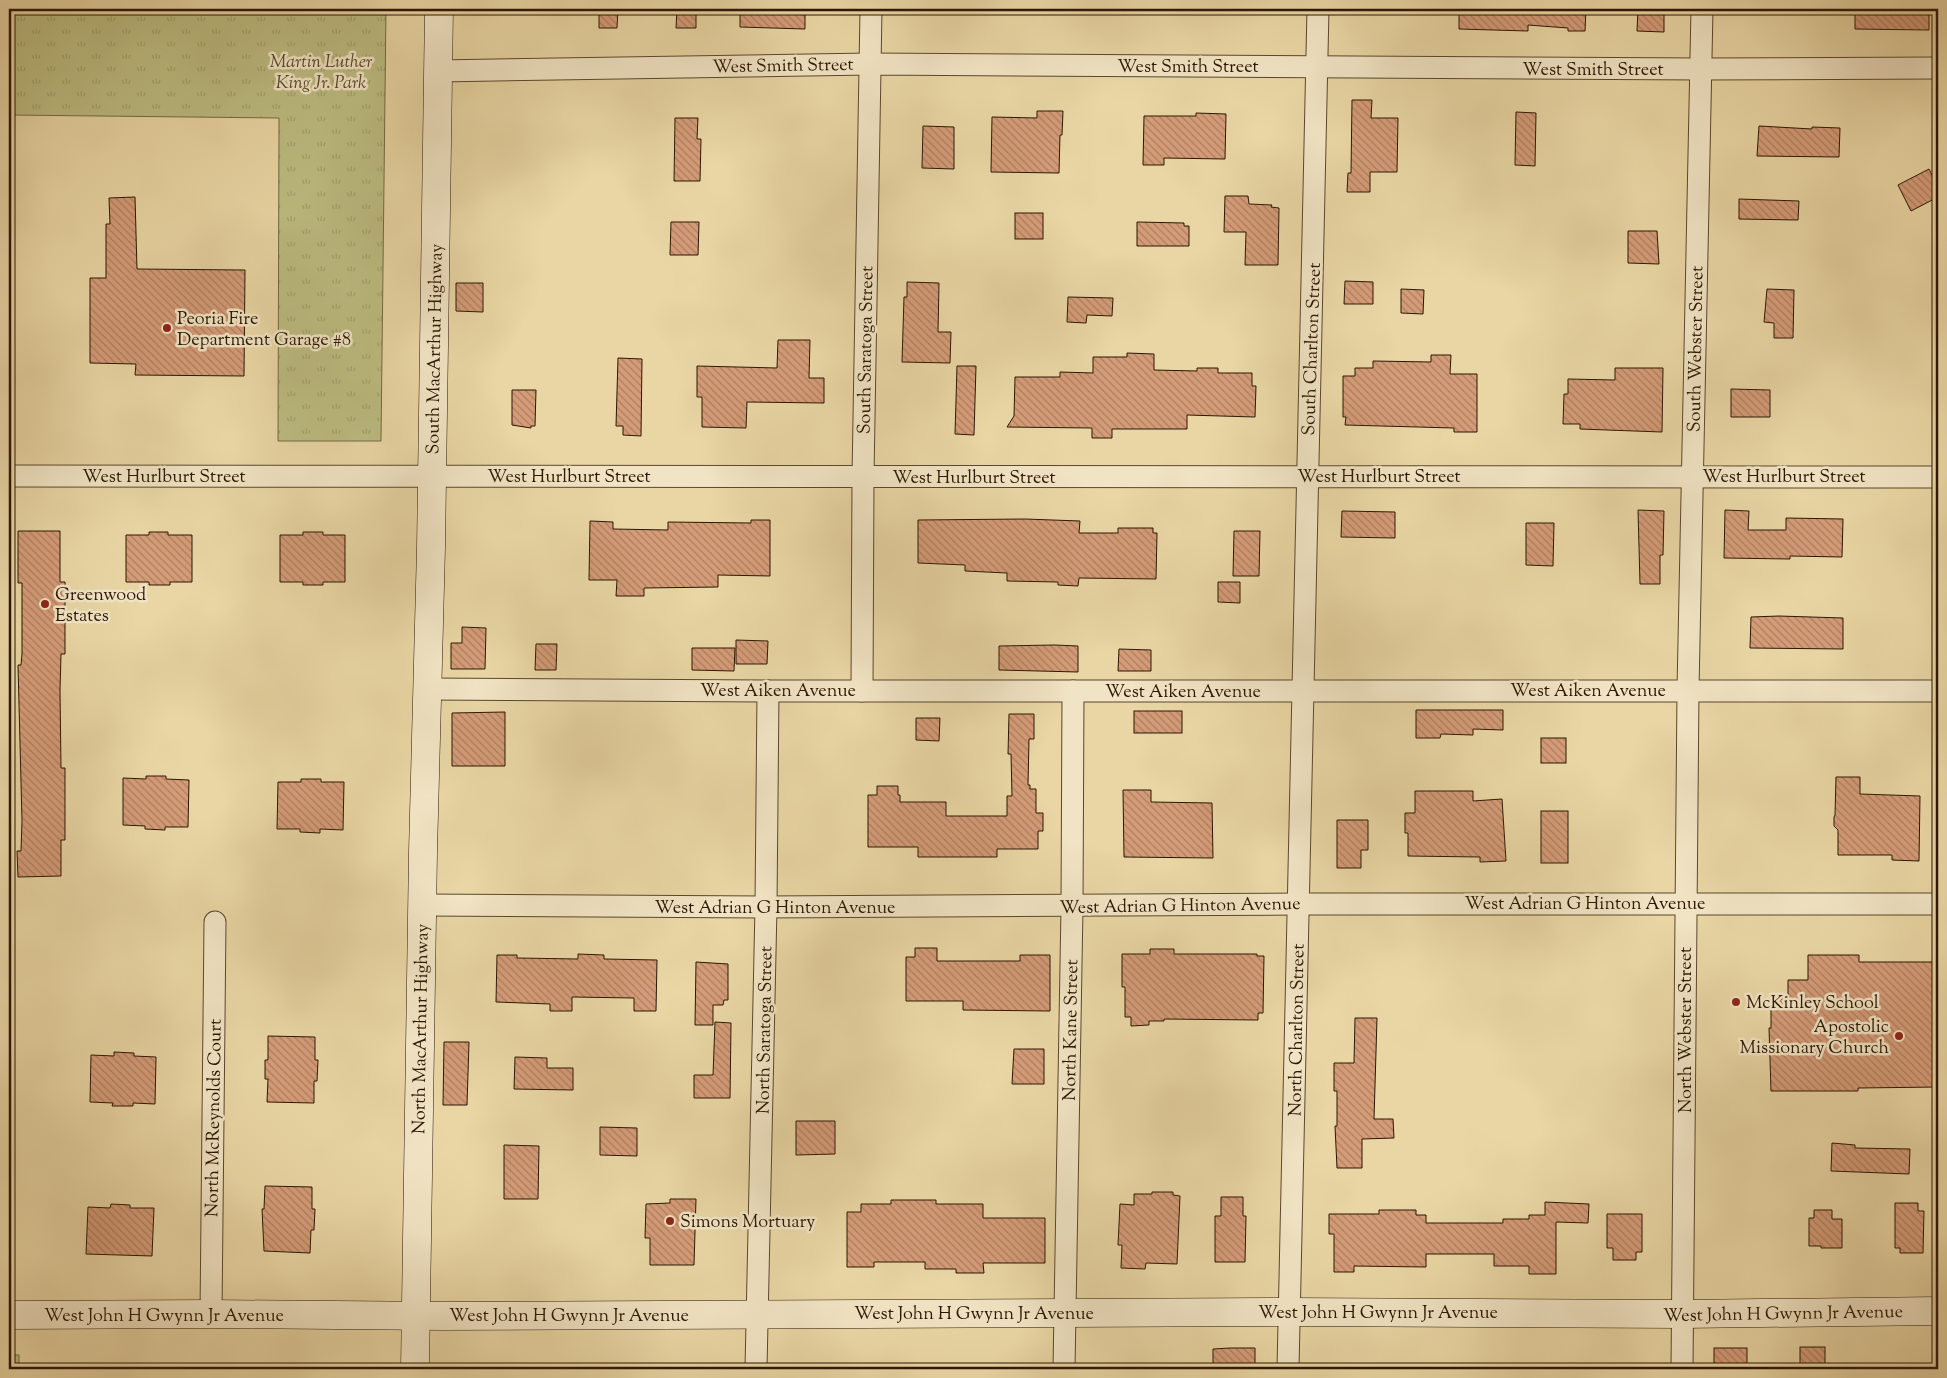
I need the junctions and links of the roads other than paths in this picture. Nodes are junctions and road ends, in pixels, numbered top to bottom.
1 (439, 9) edge
2 (871, 9) edge
3 (1318, 9) edge
4 (1702, 9) edge
5 (870, 64) junction
6 (1317, 67) junction
7 (1938, 68) edge
8 (1701, 69) junction
9 (438, 71) junction
10 (9, 476) edge
11 (432, 476) junction
12 (1307, 476) junction
13 (1692, 476) junction
14 (863, 477) junction
15 (1938, 477) edge
16 (428, 689) junction
17 (1304, 690) junction
18 (1688, 690) junction
19 (768, 691) junction
20 (862, 691) junction
21 (1073, 691) junction
22 (1938, 691) edge
23 (1686, 903) junction
24 (1299, 904) junction
25 (1938, 904) edge
26 (422, 905) junction
27 (766, 907) junction
28 (1072, 907) junction
29 (215, 922) dead end
30 (1938, 1311) edge
31 (1288, 1312) junction
32 (1065, 1313) junction
33 (211, 1314) junction
34 (757, 1314) junction
35 (1683, 1314) junction
36 (9, 1315) edge
37 (416, 1316) junction
38 (416, 1369) edge
39 (756, 1369) edge
40 (1064, 1369) edge
41 (1288, 1369) edge
42 (1682, 1369) edge

1 - 9 street, South MacArthur Highway
2 - 5 street, South Saratoga Street
3 - 6 street, South Charlton Street
4 - 8 street, South Webster Street
5 - 6 street, West Smith Street
5 - 9 street, West Smith Street
5 - 14 street, South Saratoga Street
6 - 8 street, West Smith Street
6 - 12 street, South Charlton Street
7 - 8 street, West Smith Street
8 - 13 street, South Webster Street
9 - 11 street, South MacArthur Highway
10 - 11 street, West Hurlburt Street
11 - 14 street, West Hurlburt Street
11 - 16 street, South MacArthur Highway
12 - 13 street, West Hurlburt Street
12 - 14 street, West Hurlburt Street
12 - 17 street, South Charlton Street
13 - 15 street, West Hurlburt Street
13 - 18 street, South Webster Street
14 - 20 street, South Saratoga Street
16 - 19 street, West Aiken Avenue
16 - 26 street, North MacArthur Highway
17 - 18 street, West Aiken Avenue
17 - 21 street, West Aiken Avenue
17 - 24 street, North Charlton Street
18 - 22 street, West Aiken Avenue
18 - 23 street, North Webster Street
19 - 20 street, West Aiken Avenue
19 - 27 street, North Saratoga Street
20 - 21 street, West Aiken Avenue
21 - 28 street, North Kane Street
23 - 24 street, West Adrian G Hinton Avenue
23 - 25 street, West Adrian G Hinton Avenue
23 - 35 street, North Webster Street
24 - 28 street, West Adrian G Hinton Avenue
24 - 31 street, North Charlton Street
26 - 27 street, West Adrian G Hinton Avenue
26 - 37 street, North MacArthur Highway
27 - 28 street, West Adrian G Hinton Avenue
27 - 34 street, North Saratoga Street
28 - 32 street, North Kane Street
29 - 33 street, North McReynolds Court
30 - 35 street, West John H Gwynn Jr Avenue
31 - 32 street, West John H Gwynn Jr Avenue
31 - 35 street, West John H Gwynn Jr Avenue
31 - 41 street, North Charlton Street
32 - 34 street, West John H Gwynn Jr Avenue
32 - 40 street, North Kane Street
33 - 36 street, West John H Gwynn Jr Avenue
33 - 37 street, West John H Gwynn Jr Avenue
34 - 37 street, West John H Gwynn Jr Avenue
34 - 39 street, North Saratoga Street
35 - 42 street, North Webster Street
37 - 38 street, North MacArthur Highway

